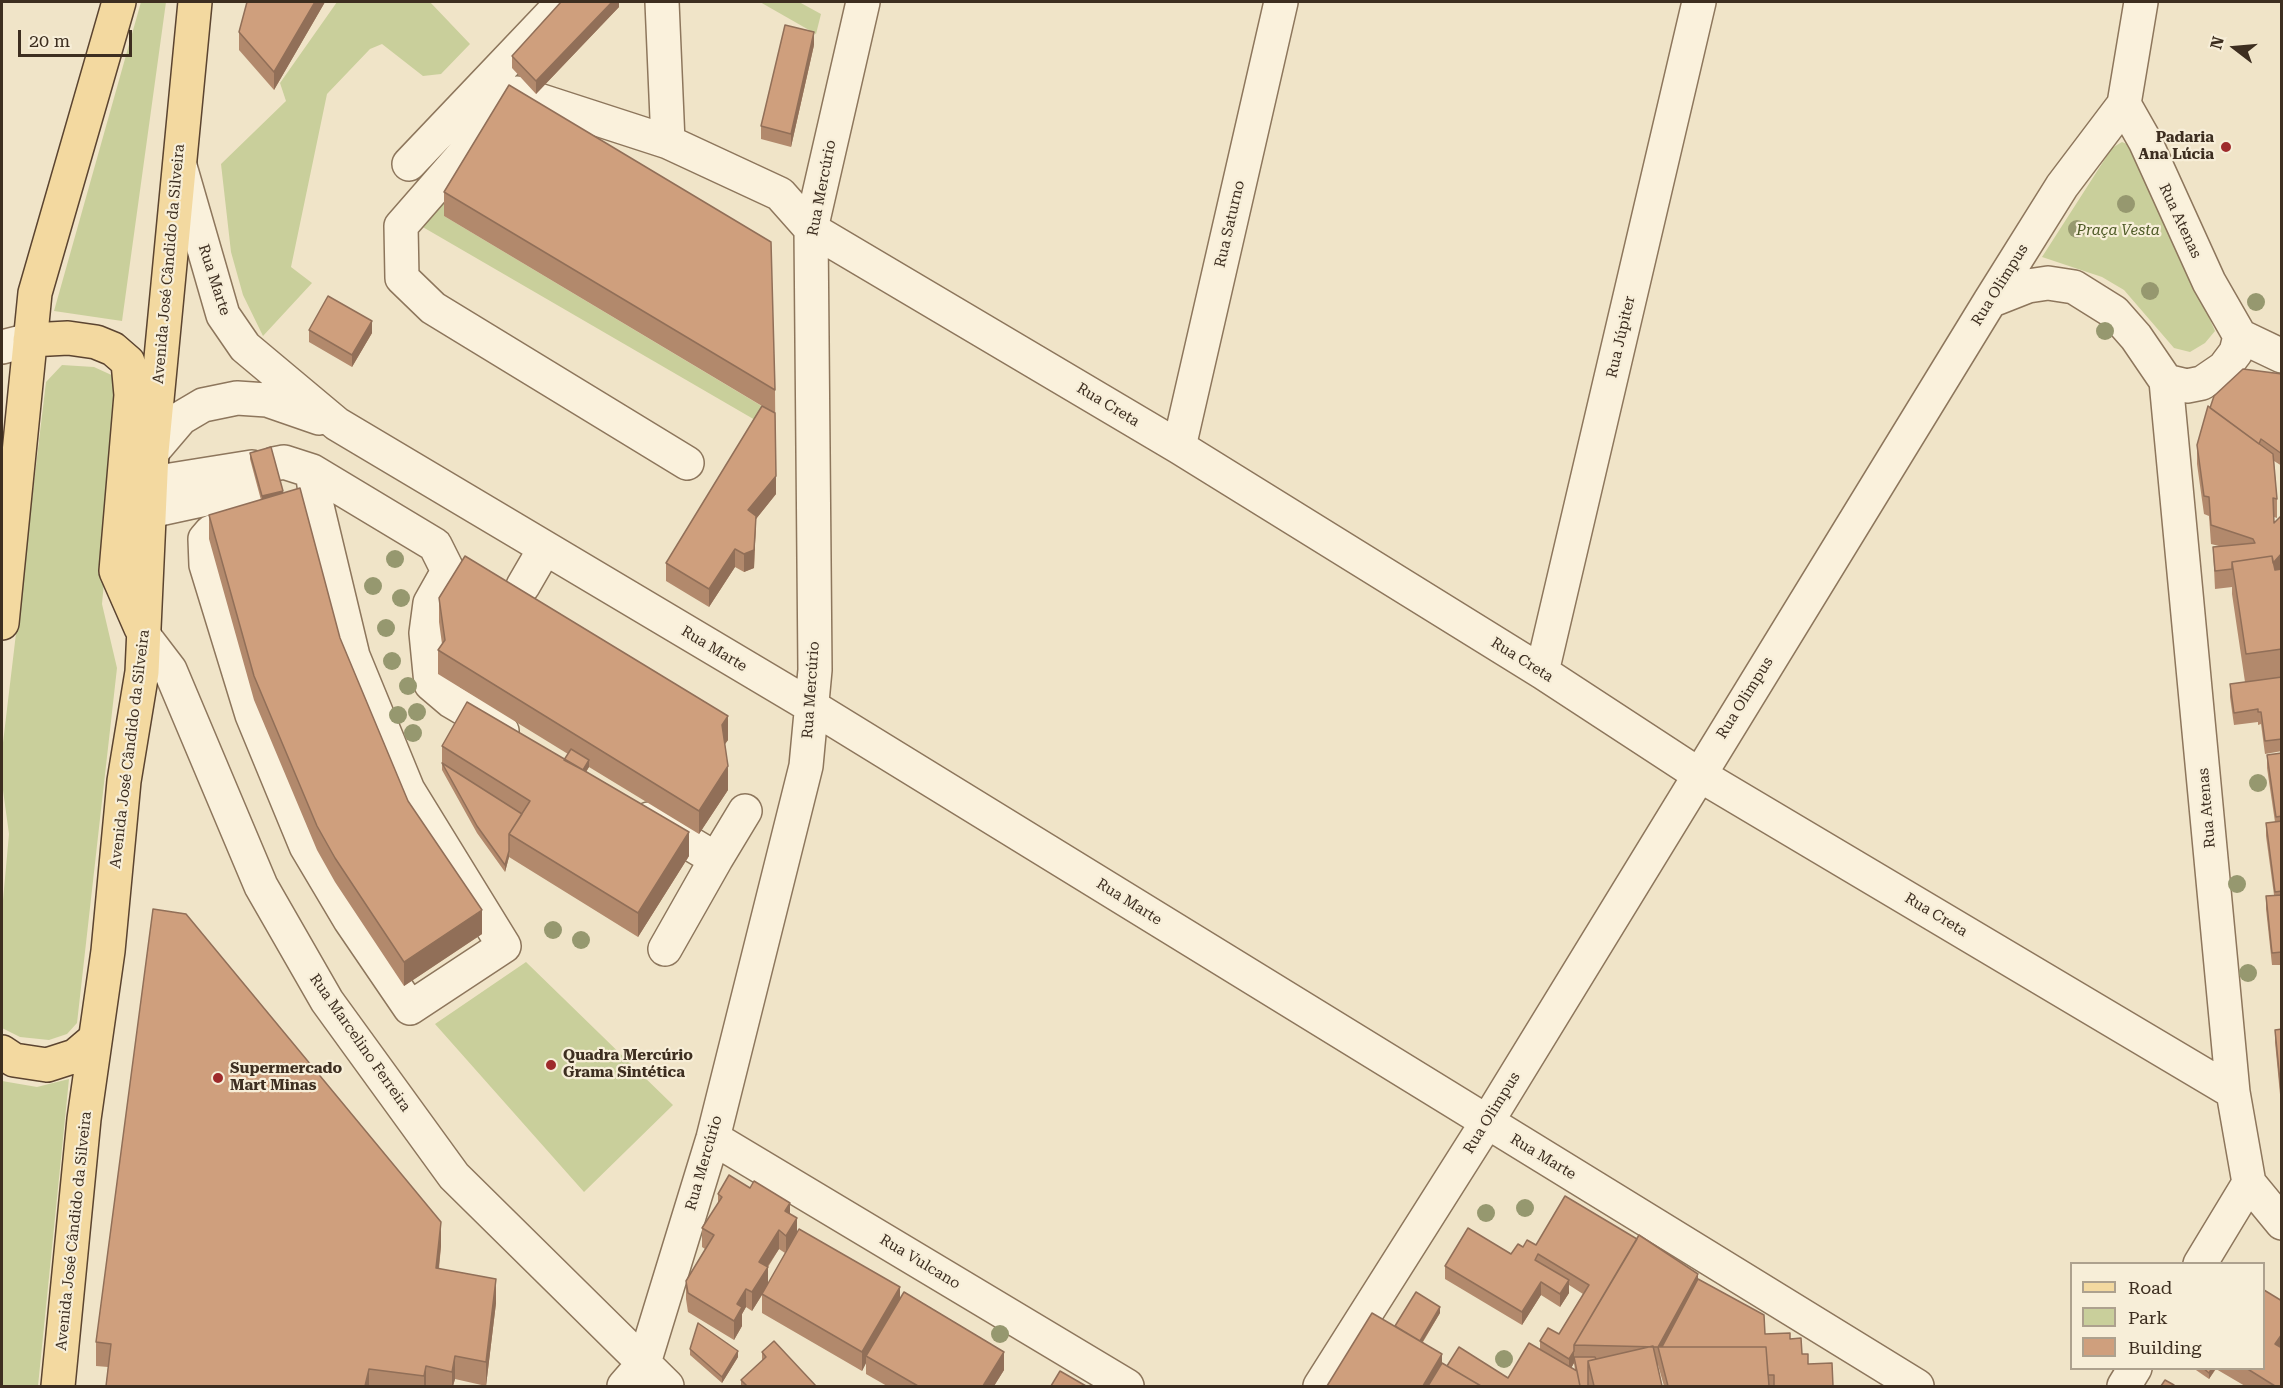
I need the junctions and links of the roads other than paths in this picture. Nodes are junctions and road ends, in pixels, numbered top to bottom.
1 (119, 2) edge
2 (195, 2) edge
3 (563, 2) edge
4 (662, 2) edge
5 (863, 2) edge
6 (1281, 2) edge
7 (1699, 2) edge
8 (2141, 2) edge
9 (2124, 104) junction
10 (668, 142) junction
11 (179, 161) junction
12 (409, 164) dead end
13 (811, 229) junction
14 (1990, 301) junction
15 (2240, 336) junction
16 (16, 344) edge
17 (2282, 356) edge
18 (2166, 381) junction
19 (338, 424) junction
20 (10, 431) edge
21 (1179, 447) junction
22 (687, 463) dead end
23 (279, 474) junction
24 (152, 482) junction
25 (316, 506) junction
26 (545, 548) junction
27 (522, 586) dead end
28 (2, 623) edge
29 (144, 636) junction
30 (1542, 672) junction
31 (811, 706) junction
32 (532, 750) edge
33 (1698, 774) junction
34 (624, 804) edge
35 (745, 811) dead end
36 (716, 859) junction
37 (665, 949) dead end
38 (96, 1039) junction
39 (2, 1052) edge
40 (2233, 1092) junction
41 (1487, 1122) junction
42 (713, 1138) junction
43 (2249, 1183) junction
44 (2282, 1223) edge
45 (2201, 1262) edge
46 (2134, 1370) edge
47 (634, 1375) edge
48 (58, 1386) edge
49 (667, 1386) edge
50 (1126, 1386) edge
51 (1320, 1386) edge
52 (1917, 1386) edge
53 (2124, 1386) edge

1 - 16 main road
2 - 11 main road, Avenida José Cândido da Silveira
3 - 12 street
4 - 10 street
5 - 13 street, Rua Mercúrio
6 - 21 street, Rua Saturno
7 - 30 street, Rua Júpiter
8 - 9 street, Rua Olimpus
9 - 14 street, Rua Olimpus
9 - 15 street, Rua Atenas
10 - 13 street, Rua Creta
10 - 22 street, Rua Creta
11 - 19 street, Rua Marte
11 - 24 main road, Avenida José Cândido da Silveira
13 - 21 street, Rua Creta
13 - 31 street, Rua Mercúrio
14 - 18 street
14 - 33 street, Rua Olimpus
15 - 17 street
15 - 18 street
16 - 20 main road
16 - 29 main road
18 - 40 street, Rua Atenas
19 - 24 street, Rua Marte
19 - 26 street, Rua Marte
20 - 28 main road
21 - 30 street, Rua Creta
23 - 24 street
23 - 25 street
23 - 32 street
24 - 29 main road, Avenida José Cândido da Silveira
25 - 25 street
26 - 27 street
26 - 31 street, Rua Marte
29 - 38 main road, Avenida José Cândido da Silveira
29 - 47 street, Rua Marcelino Ferreira
30 - 33 street, Rua Creta
31 - 41 street, Rua Marte
31 - 42 street, Rua Mercúrio
33 - 40 street, Rua Creta
33 - 41 street, Rua Olimpus
34 - 36 street
35 - 36 street
36 - 37 street
38 - 39 main road
38 - 48 main road, Avenida José Cândido da Silveira
40 - 43 street, Rua Atenas
41 - 51 street, Rua Olimpus
41 - 52 street, Rua Marte
42 - 47 street, Rua Mercúrio
42 - 50 street, Rua Vulcano
43 - 44 street, Rua Atenas
43 - 45 street
46 - 53 street
47 - 49 street, Rua Marcelino Ferreira

